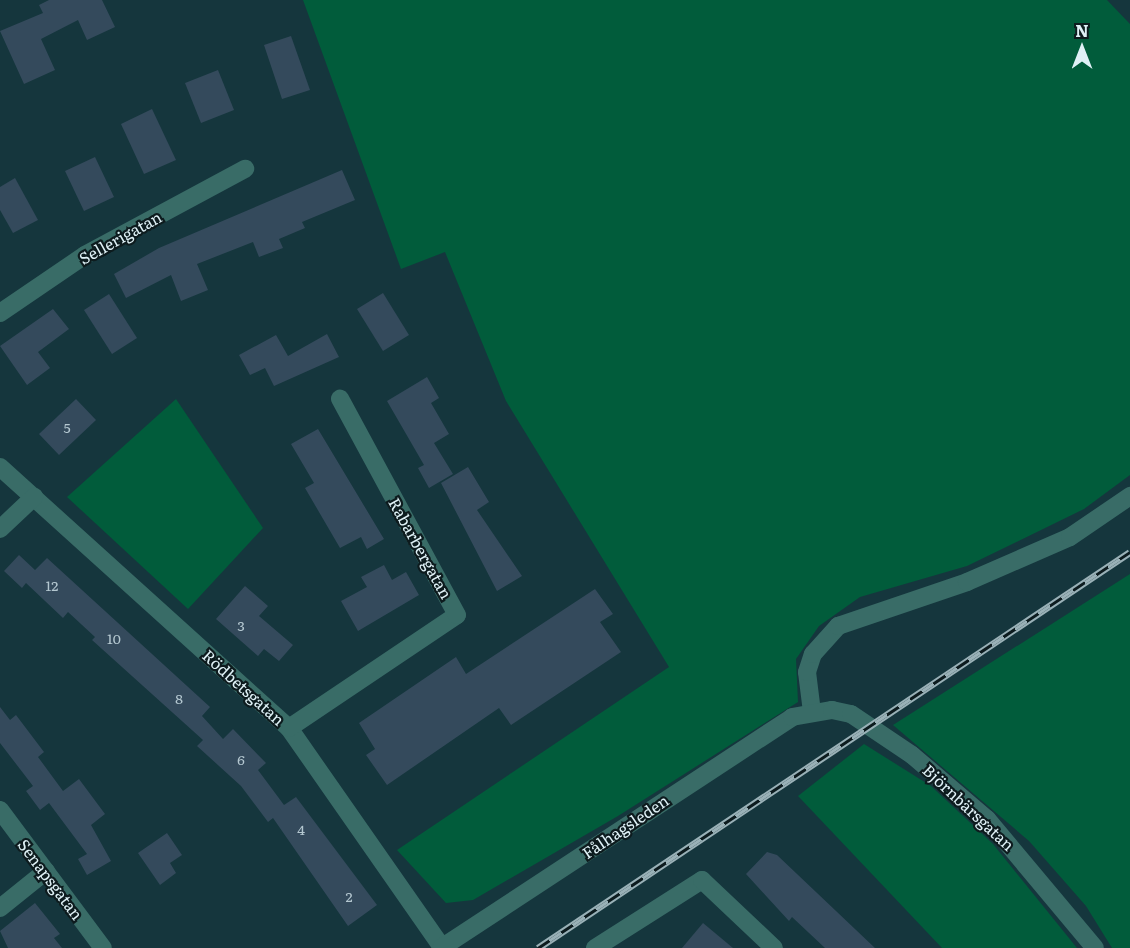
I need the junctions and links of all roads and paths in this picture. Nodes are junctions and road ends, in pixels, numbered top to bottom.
1 (245, 169) dead end
2 (0, 313) edge
3 (340, 399) dead end
4 (0, 467) edge
5 (1130, 496) edge
6 (34, 497) junction
7 (0, 529) edge
8 (812, 712) junction
9 (289, 728) junction
10 (0, 810) edge
11 (46, 871) junction
12 (0, 908) edge
13 (103, 948) edge
14 (442, 948) edge
15 (595, 948) edge
16 (774, 948) edge
17 (1095, 948) edge

1 - 2 street, Sellerigatan
3 - 9 street, Rabarbergatan
4 - 6 street, Rödbetsgatan
5 - 8 street
6 - 7 street
6 - 9 street, Rödbetsgatan
8 - 14 street, Fålhagsleden
8 - 17 street, Björnbärsgatan
9 - 14 street, Rödbetsgatan
10 - 11 street, Senapsgatan
11 - 12 street
11 - 13 street, Senapsgatan
15 - 16 street

